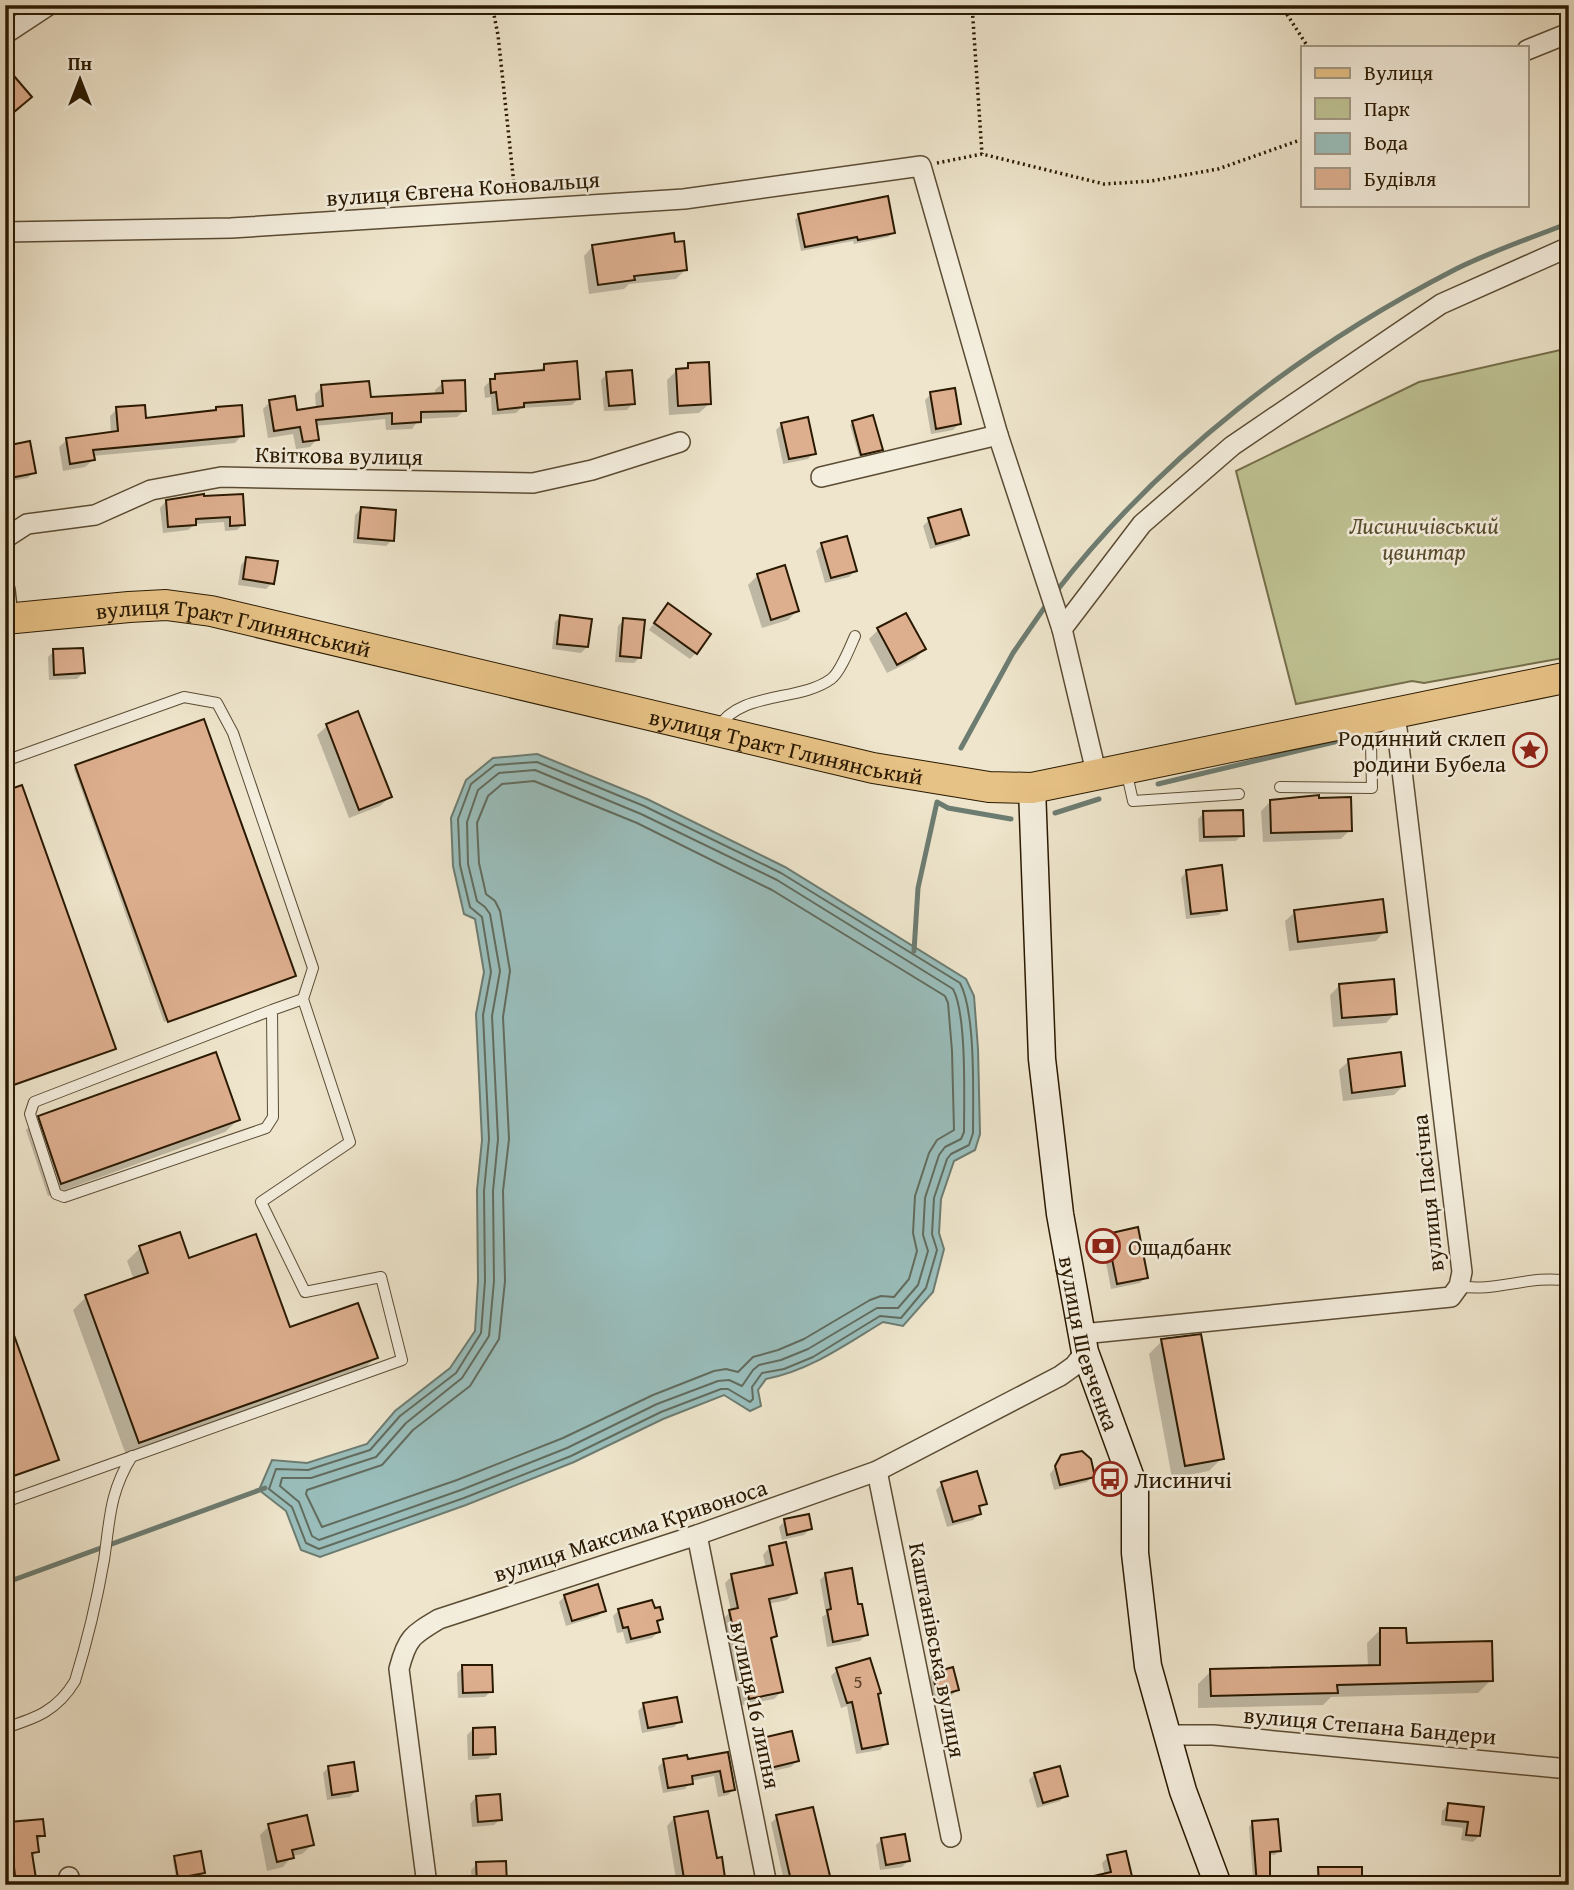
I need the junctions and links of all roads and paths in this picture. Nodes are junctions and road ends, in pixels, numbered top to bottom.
1 (50, 5) edge
2 (492, 5) edge
3 (972, 5) edge
4 (1281, 5) edge
5 (1569, 33) edge
6 (5, 34) edge
7 (1307, 46) edge
8 (1528, 50) edge
9 (1301, 140) edge
10 (982, 154) junction
11 (921, 166) junction
12 (516, 210) junction
13 (5, 232) edge
14 (1569, 247) edge
15 (998, 435) junction
16 (680, 442) dead end
17 (821, 477) dead end
18 (5, 541) edge
19 (6, 609) edge
20 (1062, 629) junction
21 (855, 636) dead end
22 (1569, 677) edge
23 (1394, 721) junction
24 (715, 731) junction
25 (5, 761) edge
26 (1126, 770) junction
27 (1097, 776) junction
28 (1032, 788) junction
29 (1280, 788) dead end
30 (1239, 794) dead end
31 (303, 999) junction
32 (272, 1010) junction
33 (1569, 1281) edge
34 (1459, 1286) junction
35 (1083, 1343) junction
36 (132, 1456) junction
37 (877, 1471) junction
38 (5, 1502) edge
39 (696, 1535) junction
40 (5, 1728) edge
41 (1167, 1735) junction
42 (1569, 1769) edge
43 (951, 1838) dead end
44 (427, 1885) edge
45 (767, 1885) edge
46 (1219, 1885) edge

1 - 6 street
2 - 12 path
3 - 10 path
4 - 7 path
5 - 8 street
9 - 10 path
10 - 11 path
11 - 12 street, вулиця Євгена Коновальця
11 - 15 street
12 - 13 street, вулиця Євгена Коновальця
14 - 20 street
15 - 17 street
15 - 20 street
16 - 18 street, Квіткова вулиця
19 - 24 main road, вулиця Тракт Глинянський
20 - 27 street
21 - 24 lane
22 - 23 main road, вулиця Тракт Глинянський
23 - 26 main road, вулиця Тракт Глинянський
23 - 29 lane
23 - 34 street, вулиця Пасічна
24 - 28 main road, вулиця Тракт Глинянський
25 - 31 lane
26 - 27 main road, вулиця Тракт Глинянський
26 - 30 lane
27 - 28 main road, вулиця Тракт Глинянський
28 - 35 main road, вулиця Шевченка
31 - 32 lane
31 - 36 lane
32 - 32 lane
33 - 34 lane
34 - 35 street, вулиця Пасічна
35 - 37 street, вулиця Максима Кривоноса
35 - 41 main road, вулиця Шевченка
36 - 38 lane
36 - 40 lane
37 - 39 street, вулиця Максима Кривоноса
37 - 43 street, Каштанівська вулиця
39 - 44 street, вулиця Максима Кривоноса
39 - 45 street, вулиця 16 липня
41 - 42 street, вулиця Степана Бандери
41 - 46 main road, вулиця Шевченка

